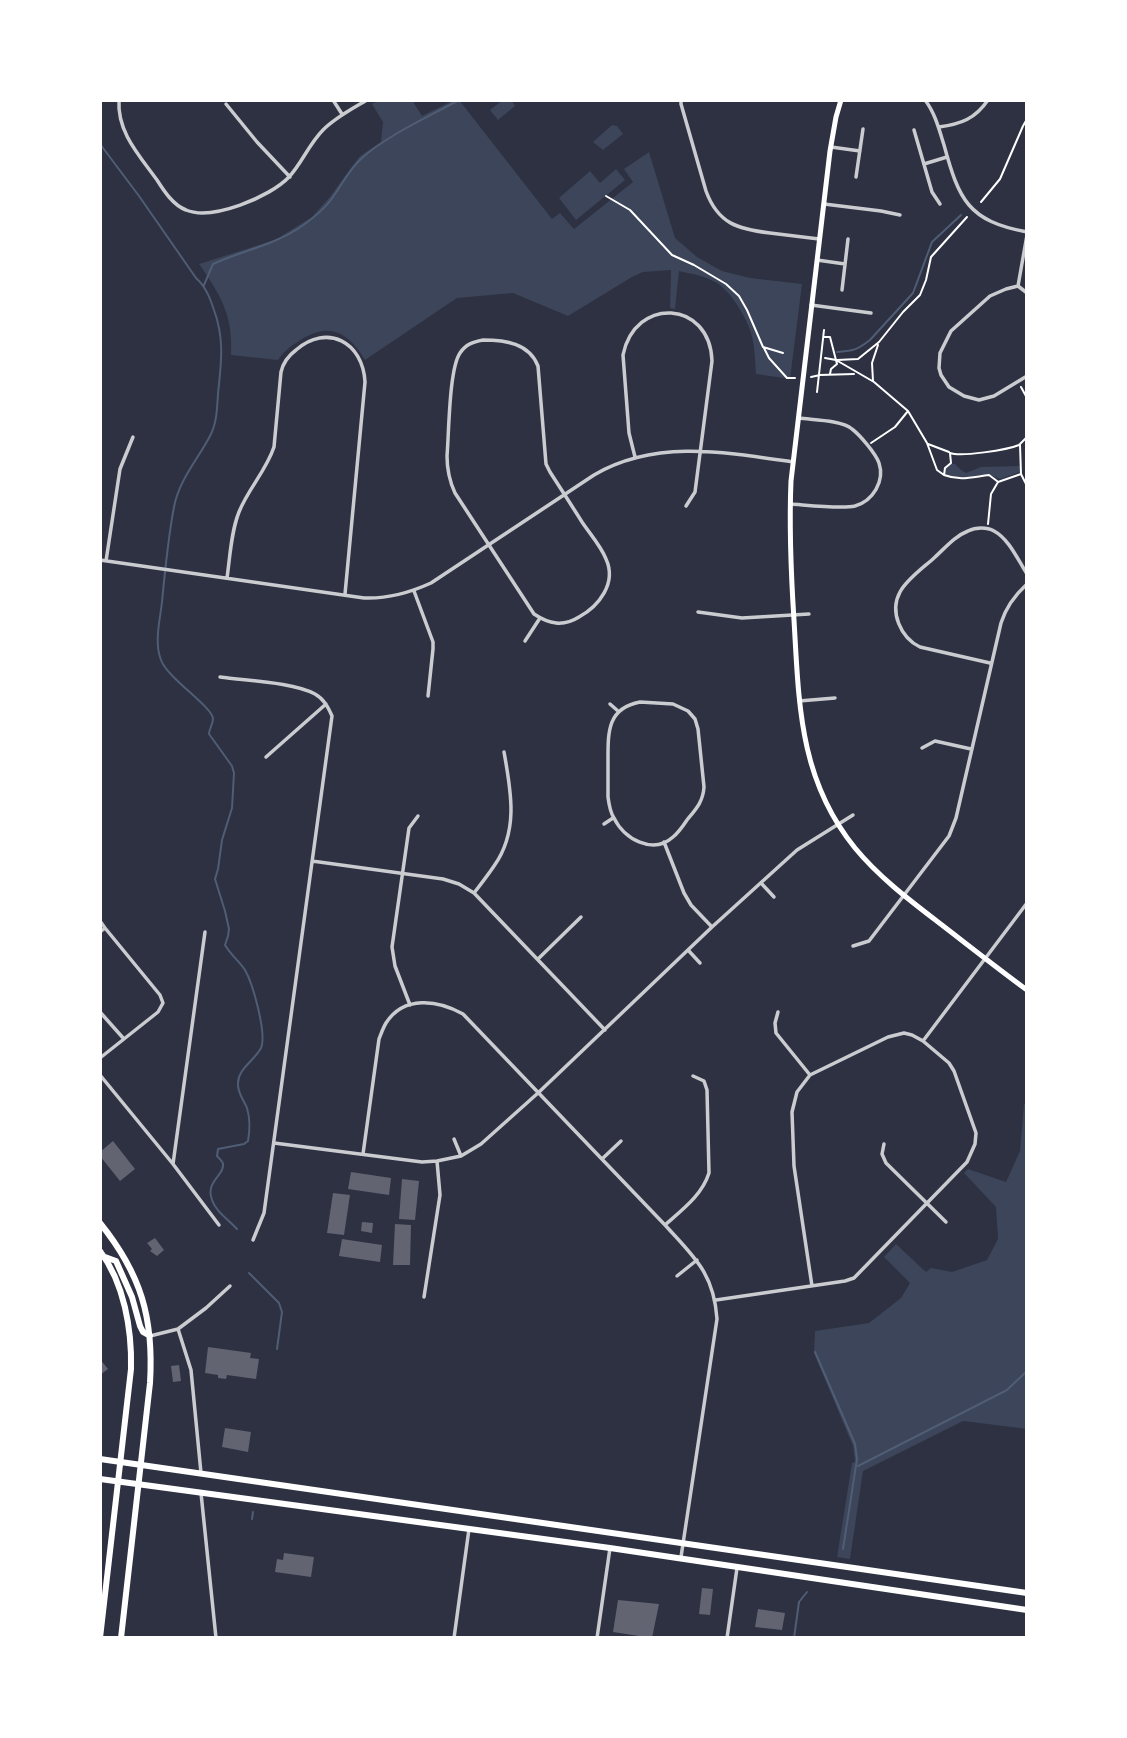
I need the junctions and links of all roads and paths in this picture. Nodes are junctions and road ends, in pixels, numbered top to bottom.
1 (119, 100) edge
2 (333, 100) edge
3 (367, 100) edge
4 (681, 100) edge
5 (841, 100) edge
6 (925, 100) edge
7 (988, 100) edge
8 (226, 104) dead end
9 (342, 114) junction
10 (1027, 119) edge
11 (939, 127) junction
12 (863, 129) dead end
13 (914, 130) dead end
14 (831, 147) junction
15 (860, 151) junction
16 (947, 157) junction
17 (924, 164) junction
18 (290, 177) junction
19 (856, 177) dead end
20 (606, 196) dead end
21 (981, 202) dead end
22 (824, 204) junction
23 (940, 204) dead end
24 (900, 215) dead end
25 (967, 217) dead end
26 (1027, 233) edge
27 (819, 239) junction
28 (848, 239) dead end
29 (817, 260) junction
30 (845, 264) junction
31 (1018, 286) junction
32 (842, 290) dead end
33 (1027, 293) edge
34 (811, 305) junction
35 (871, 313) dead end
36 (824, 330) dead end
37 (824, 337) junction
38 (879, 342) junction
39 (763, 347) junction
40 (783, 353) dead end
41 (825, 358) dead end
42 (835, 360) junction
43 (858, 374) junction
44 (819, 375) junction
45 (830, 375) junction
46 (1027, 376) edge
47 (787, 378) dead end
48 (874, 382) junction
49 (1018, 382) junction
50 (817, 392) dead end
51 (1027, 398) edge
52 (908, 411) junction
53 (798, 418) junction
54 (133, 437) dead end
55 (1027, 437) edge
56 (927, 443) junction
57 (1020, 444) junction
58 (867, 445) junction
59 (700, 451) junction
60 (950, 453) junction
61 (635, 457) junction
62 (793, 462) junction
63 (1021, 474) junction
64 (944, 475) junction
65 (998, 482) junction
66 (1027, 486) edge
67 (564, 495) junction
68 (790, 504) junction
69 (686, 506) dead end
70 (987, 528) junction
71 (490, 545) junction
72 (100, 560) edge
73 (106, 561) junction
74 (1027, 574) edge
75 (227, 578) junction
76 (1027, 584) edge
77 (414, 591) junction
78 (345, 595) junction
79 (698, 612) dead end
80 (810, 614) dead end
81 (794, 615) junction
82 (540, 618) junction
83 (525, 641) dead end
84 (990, 663) junction
85 (220, 677) dead end
86 (428, 696) dead end
87 (835, 698) dead end
88 (799, 701) junction
89 (327, 704) junction
90 (610, 704) dead end
91 (618, 711) junction
92 (922, 748) dead end
93 (971, 749) junction
94 (504, 752) dead end
95 (266, 757) dead end
96 (853, 815) dead end
97 (418, 816) dead end
98 (613, 818) junction
99 (604, 824) dead end
100 (838, 824) junction
101 (664, 842) junction
102 (312, 861) junction
103 (402, 873) junction
104 (760, 883) junction
105 (474, 892) junction
106 (774, 897) dead end
107 (904, 897) junction
108 (1027, 903) edge
109 (581, 917) dead end
110 (100, 921) edge
111 (712, 927) junction
112 (105, 928) junction
113 (100, 932) edge
114 (205, 932) dead end
115 (853, 946) dead end
116 (688, 950) junction
117 (538, 958) junction
118 (985, 958) junction
119 (701, 963) dead end
120 (1027, 990) edge
121 (410, 1005) junction
122 (100, 1012) edge
123 (778, 1012) dead end
124 (605, 1030) junction
125 (124, 1039) junction
126 (923, 1041) junction
127 (100, 1058) edge
128 (100, 1075) edge
129 (810, 1075) junction
130 (693, 1076) dead end
131 (538, 1093) junction
132 (454, 1139) dead end
133 (621, 1141) dead end
134 (274, 1143) junction
135 (884, 1144) dead end
136 (363, 1154) junction
137 (461, 1156) junction
138 (601, 1159) junction
139 (437, 1161) junction
140 (173, 1164) junction
141 (927, 1203) junction
142 (946, 1222) dead end
143 (100, 1223) edge
144 (219, 1225) dead end
145 (666, 1225) junction
146 (253, 1240) dead end
147 (102, 1253) edge
148 (697, 1260) junction
149 (677, 1276) dead end
150 (230, 1286) dead end
151 (812, 1286) junction
152 (424, 1297) dead end
153 (716, 1300) junction
154 (178, 1329) junction
155 (150, 1336) junction
156 (100, 1458) edge
157 (120, 1461) junction
158 (140, 1464) junction
159 (201, 1473) junction
160 (100, 1479) edge
161 (117, 1481) junction
162 (139, 1484) junction
163 (201, 1493) junction
164 (470, 1529) junction
165 (683, 1544) junction
166 (610, 1548) junction
167 (680, 1560) junction
168 (737, 1568) junction
169 (1027, 1593) edge
170 (1027, 1610) edge
171 (100, 1638) edge
172 (121, 1638) edge
173 (216, 1638) edge
174 (454, 1638) edge
175 (597, 1638) edge
176 (727, 1638) edge

1 - 18 street
2 - 9 street
3 - 9 street
4 - 27 street
5 - 14 main road
6 - 11 street
7 - 11 street
8 - 18 street
9 - 18 street
10 - 21 path
11 - 16 street
12 - 15 street
13 - 17 street
14 - 15 street
14 - 22 main road
15 - 19 street
16 - 17 street
16 - 26 street
17 - 23 street
20 - 39 path
22 - 24 street
22 - 27 main road
25 - 38 path
26 - 31 street
27 - 29 main road
28 - 30 street
29 - 30 street
29 - 34 main road
30 - 32 street
31 - 33 street
31 - 49 street
34 - 35 street
34 - 53 main road
36 - 37 path
37 - 42 path
37 - 44 path
38 - 42 path
38 - 48 path
39 - 40 path
39 - 47 path
41 - 42 path
42 - 43 path
42 - 45 path
43 - 45 path
43 - 48 path
44 - 45 path
44 - 50 path
46 - 49 street
48 - 52 path
49 - 51 path
52 - 56 path
52 - 58 path
53 - 58 street
53 - 62 main road
54 - 73 street
55 - 57 path
56 - 60 path
56 - 64 path
57 - 60 path
57 - 63 path
58 - 68 street
59 - 61 street
59 - 61 street
59 - 62 street
59 - 69 street
60 - 64 path
61 - 67 street
62 - 68 main road
63 - 65 path
63 - 66 path
64 - 65 path
65 - 70 path
67 - 71 street
67 - 71 street
67 - 82 street
68 - 81 main road
70 - 74 street
70 - 84 street
71 - 77 street
71 - 82 street
72 - 73 street
73 - 75 street
75 - 78 street
75 - 78 street
76 - 84 street
77 - 78 street
77 - 86 street
79 - 81 street
80 - 81 street
81 - 88 main road
82 - 83 street
84 - 93 street
85 - 89 street
87 - 88 street
88 - 100 main road
89 - 95 street
89 - 102 street
90 - 91 street
91 - 98 street
91 - 101 street
92 - 93 street
93 - 107 street
94 - 105 street
96 - 100 street
97 - 103 street
98 - 99 street
98 - 101 street
100 - 104 street
100 - 107 main road
101 - 111 street
102 - 103 street
102 - 134 street
103 - 105 street
103 - 121 street
104 - 106 street
104 - 111 street
105 - 117 street
107 - 115 street
107 - 118 main road
108 - 118 street
109 - 117 street
110 - 112 street
111 - 116 street
112 - 113 street
112 - 125 street
114 - 140 street
116 - 119 street
116 - 124 street
117 - 124 street
118 - 120 main road
118 - 126 street
121 - 131 street
121 - 136 street
122 - 125 street
123 - 129 street
124 - 131 street
125 - 127 street
126 - 129 street
126 - 141 street
128 - 140 street
129 - 151 street
130 - 145 street
131 - 137 street
131 - 138 street
132 - 137 street
133 - 138 street
134 - 136 street
134 - 146 street
135 - 141 street
136 - 139 street
137 - 139 street
138 - 145 street
139 - 152 street
140 - 144 street
141 - 142 street
141 - 151 street
143 - 155 main road
145 - 148 street
147 - 155 main road
147 - 157 main road
148 - 149 street
148 - 153 street
150 - 154 street
151 - 153 street
153 - 165 street
154 - 155 street
154 - 159 street
155 - 158 main road
156 - 157 main road
157 - 158 main road
157 - 161 main road
158 - 159 main road
158 - 162 main road
159 - 165 main road
160 - 161 main road
161 - 162 main road
161 - 171 main road
162 - 163 main road
162 - 172 main road
163 - 164 main road
163 - 173 street
164 - 166 main road
164 - 174 street
165 - 167 street
165 - 169 main road
166 - 167 main road
166 - 175 street
167 - 168 main road
168 - 170 main road
168 - 176 street

